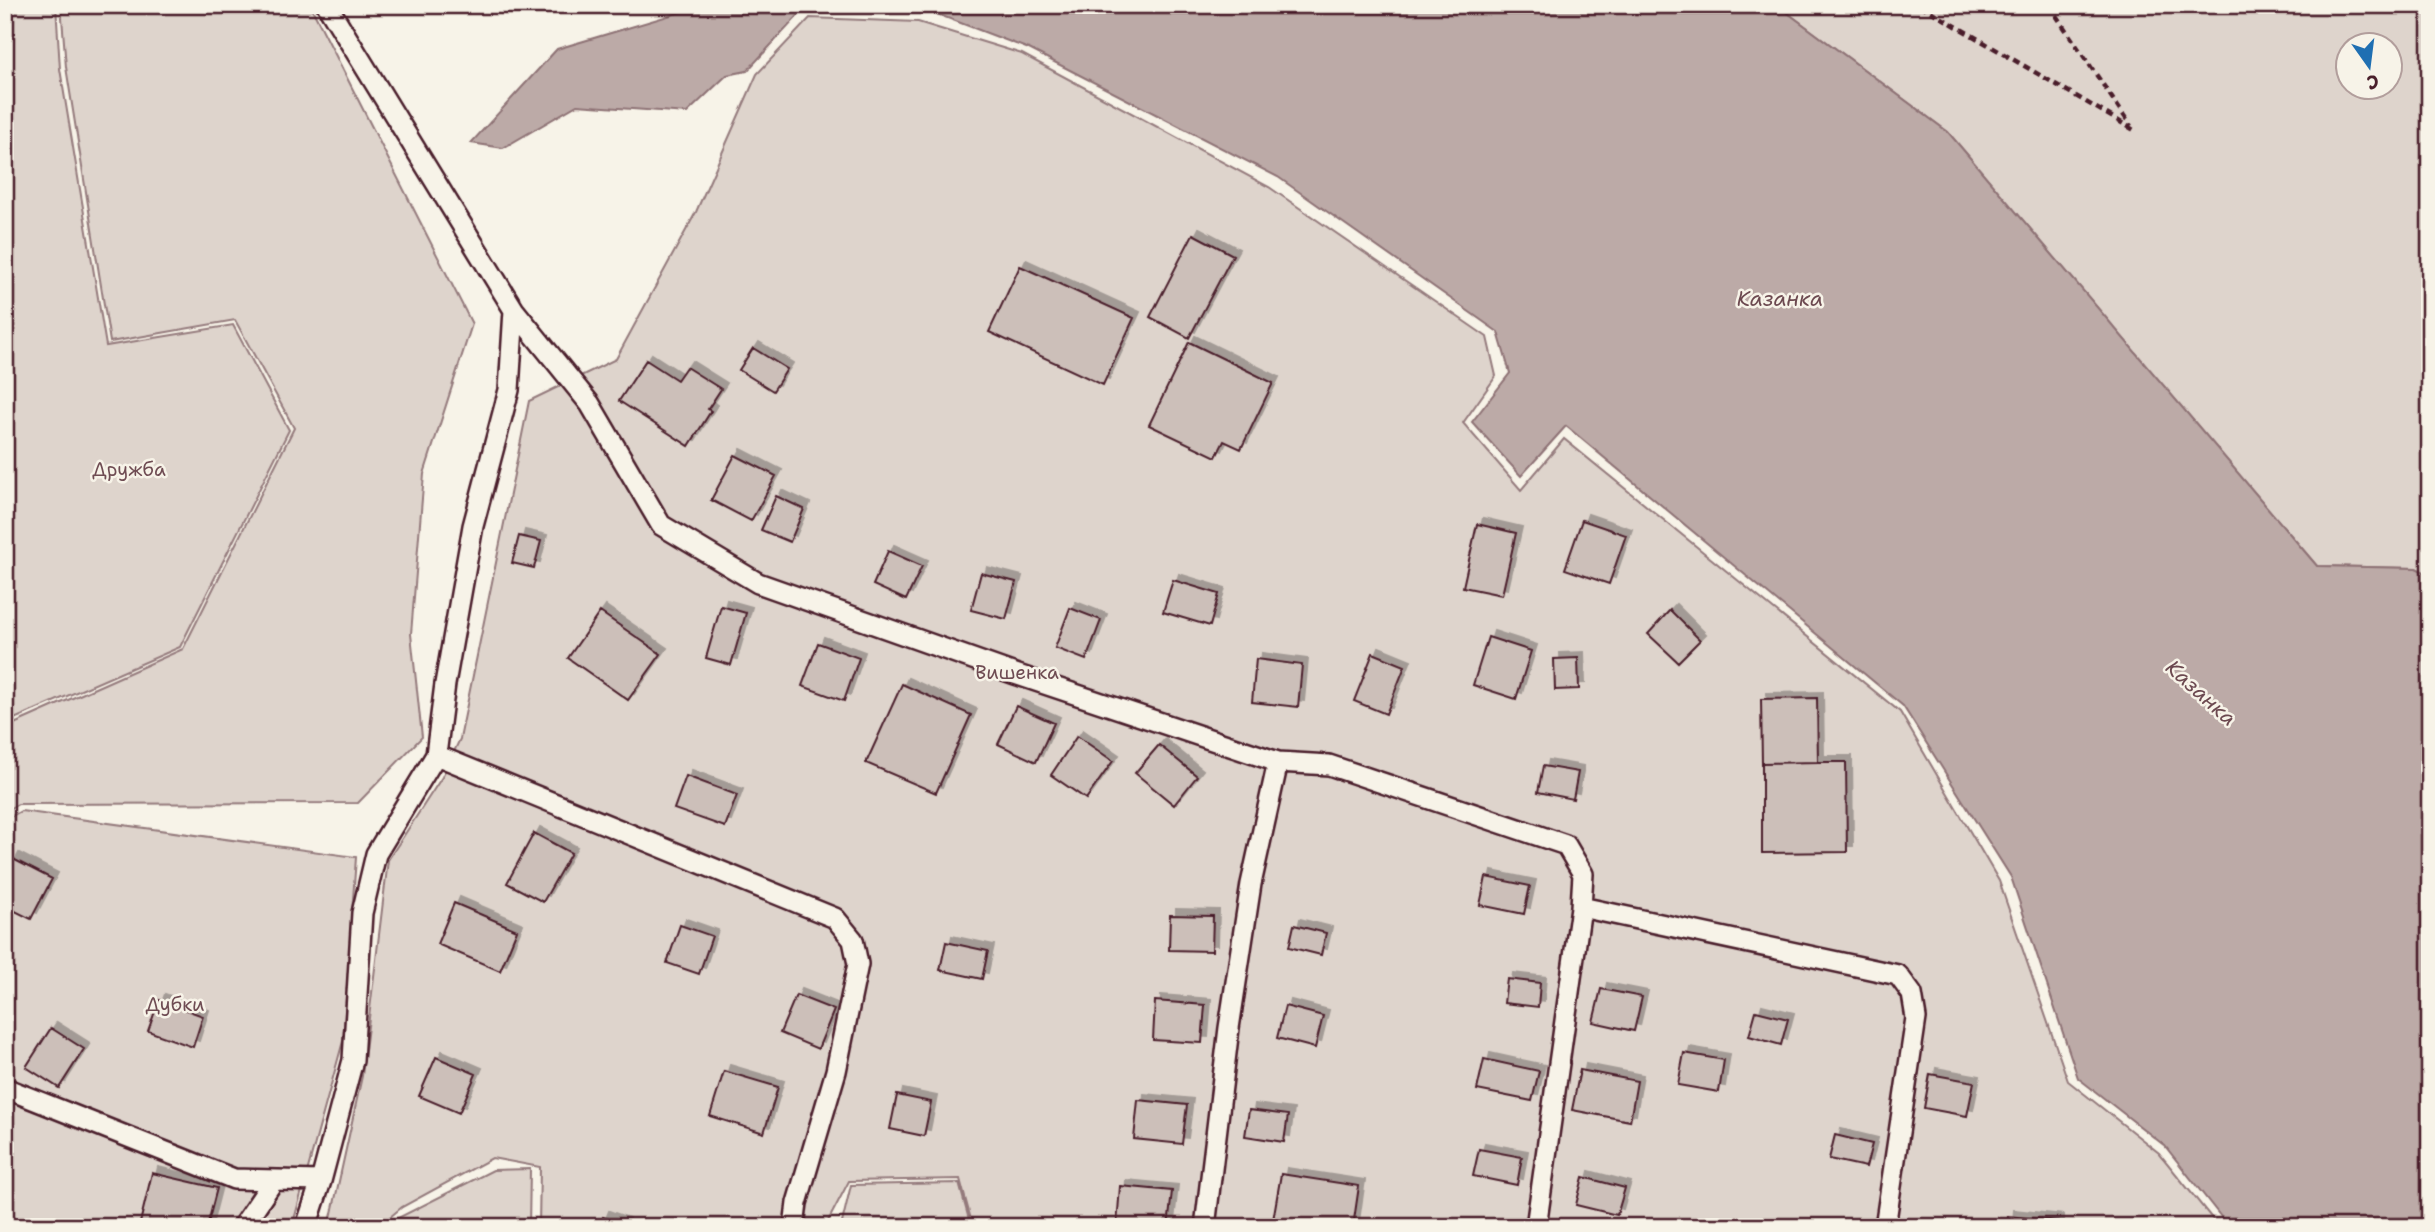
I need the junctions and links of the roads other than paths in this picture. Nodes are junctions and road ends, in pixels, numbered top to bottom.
1 (327, 5) edge
2 (514, 310) junction
3 (436, 755) junction
4 (1278, 762) junction
5 (1581, 907) junction
6 (5, 1088) edge
7 (274, 1180) junction
8 (321, 1181) junction
9 (242, 1227) edge
10 (306, 1227) edge
11 (794, 1227) edge
12 (1205, 1227) edge
13 (1536, 1227) edge
14 (1885, 1227) edge

1 - 2 lane
2 - 3 lane
2 - 4 lane
3 - 8 lane
3 - 11 lane
4 - 5 lane
4 - 12 lane
5 - 13 lane
5 - 14 lane
6 - 7 lane
7 - 8 lane
7 - 9 lane
8 - 10 lane

